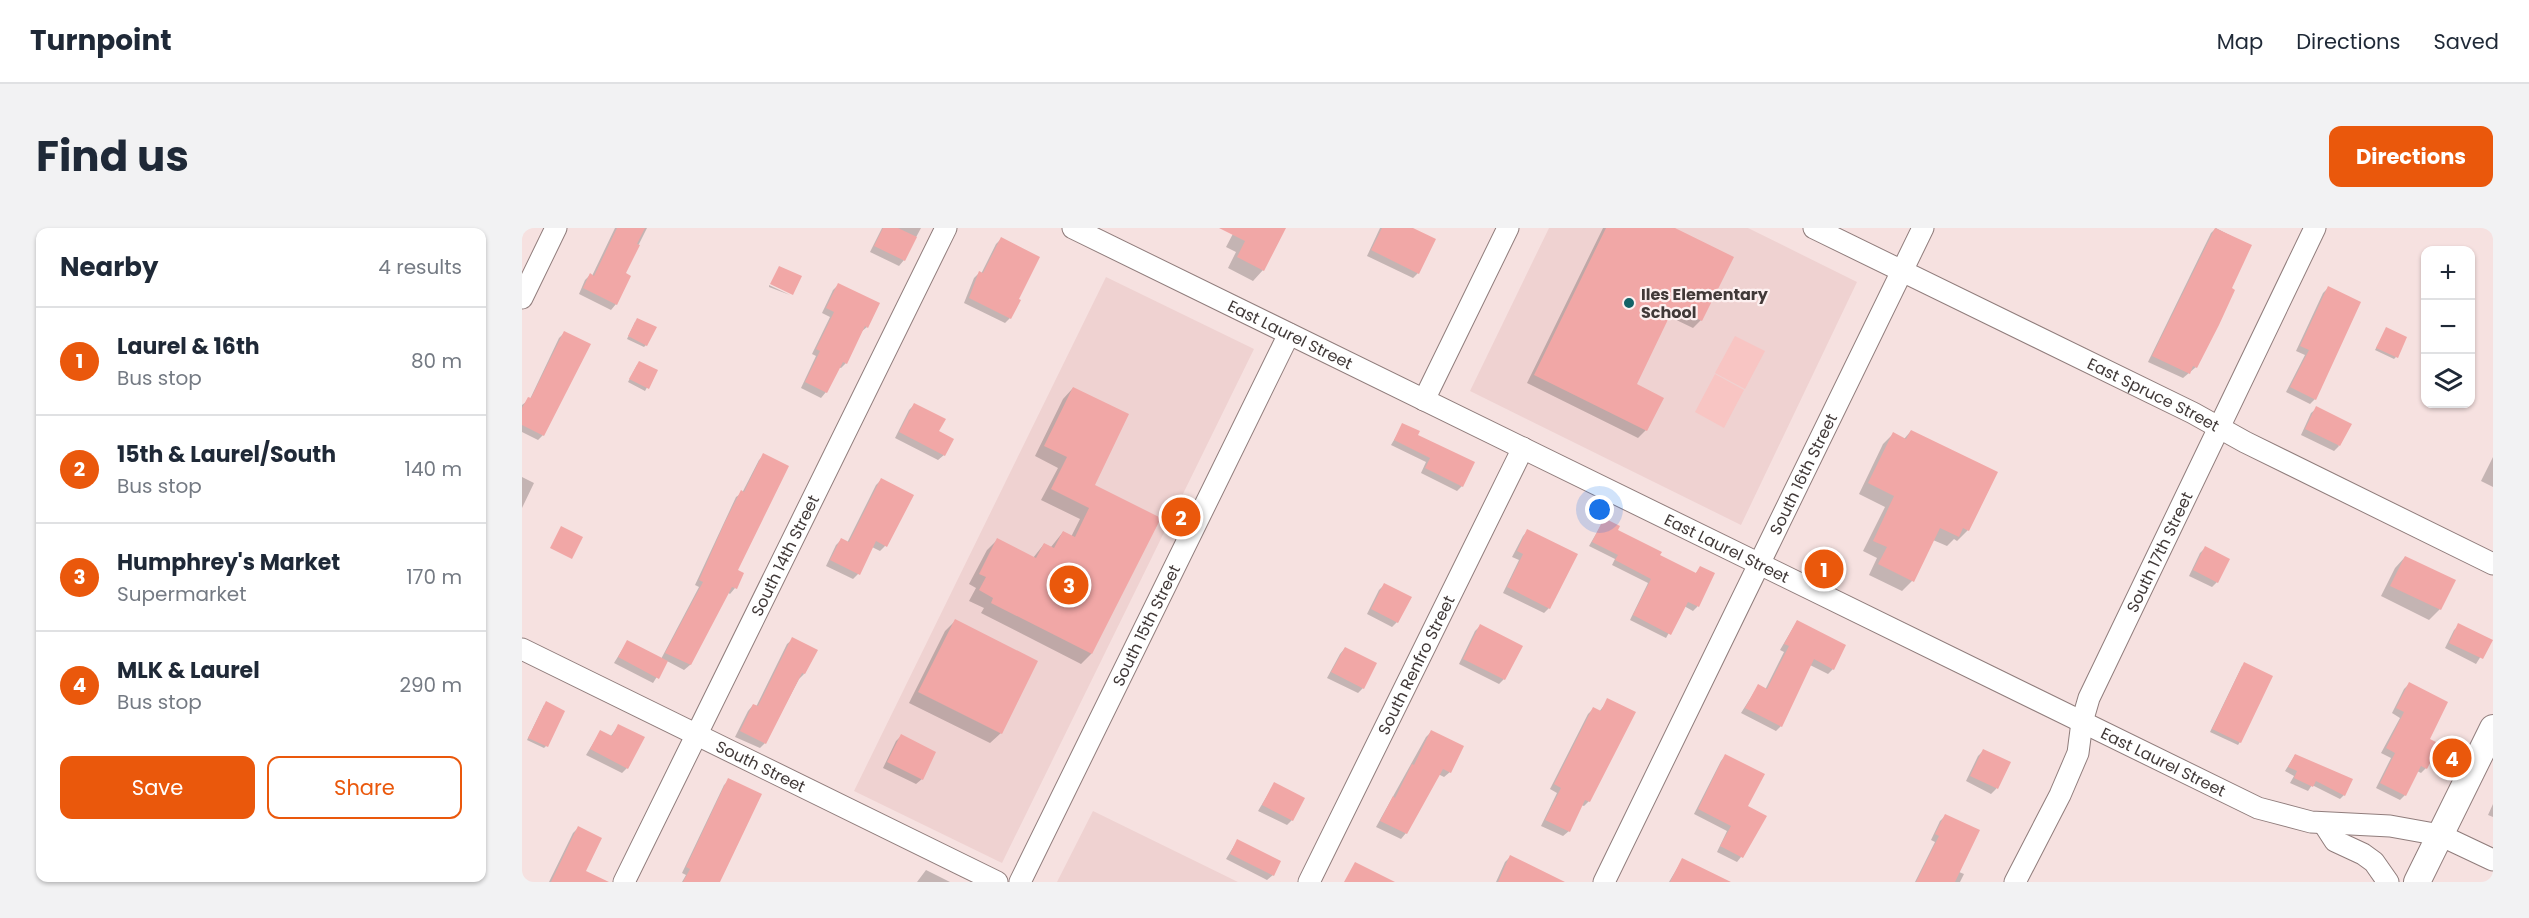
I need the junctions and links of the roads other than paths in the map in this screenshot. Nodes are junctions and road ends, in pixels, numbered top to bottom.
1 (556, 228) edge
2 (946, 228) edge
3 (1508, 228) edge
4 (1814, 228) edge
5 (1923, 228) edge
6 (2316, 228) edge
7 (1083, 230) edge
8 (1902, 272) junction
9 (522, 298) edge
10 (1289, 334) junction
11 (1424, 400) junction
12 (2219, 428) junction
13 (1523, 448) junction
14 (1760, 564) junction
15 (2493, 564) edge
16 (522, 649) edge
17 (2082, 722) junction
18 (2493, 728) edge
19 (697, 736) junction
20 (2324, 824) junction
21 (2440, 835) junction
22 (2493, 860) edge
23 (624, 882) edge
24 (998, 882) edge
25 (1020, 882) edge
26 (1309, 882) edge
27 (1604, 882) edge
28 (2015, 882) edge
29 (2388, 882) edge
30 (2417, 882) edge

1 - 9 street
2 - 19 street, South 14th Street
3 - 11 street
4 - 8 street, East Spruce Street
5 - 8 street, South 16th Street
6 - 12 street, South 17th Street
7 - 10 street, East Laurel Street
8 - 12 street, East Spruce Street
8 - 14 street, South 16th Street
10 - 11 street, East Laurel Street
10 - 25 street, South 15th Street
11 - 13 street, East Laurel Street
12 - 15 street, East Spruce Street
12 - 17 street, South 17th Street
13 - 14 street, East Laurel Street
13 - 26 street, South Renfro Street
14 - 17 street, East Laurel Street
14 - 27 street, South 16th Street
16 - 19 street, South Street
17 - 20 street, East Laurel Street
17 - 28 street, South 17th Street
18 - 21 street
19 - 23 street, South 14th Street
19 - 24 street, South Street
20 - 21 street, East Laurel Street
20 - 29 street
21 - 22 street, East Laurel Street
21 - 30 street

